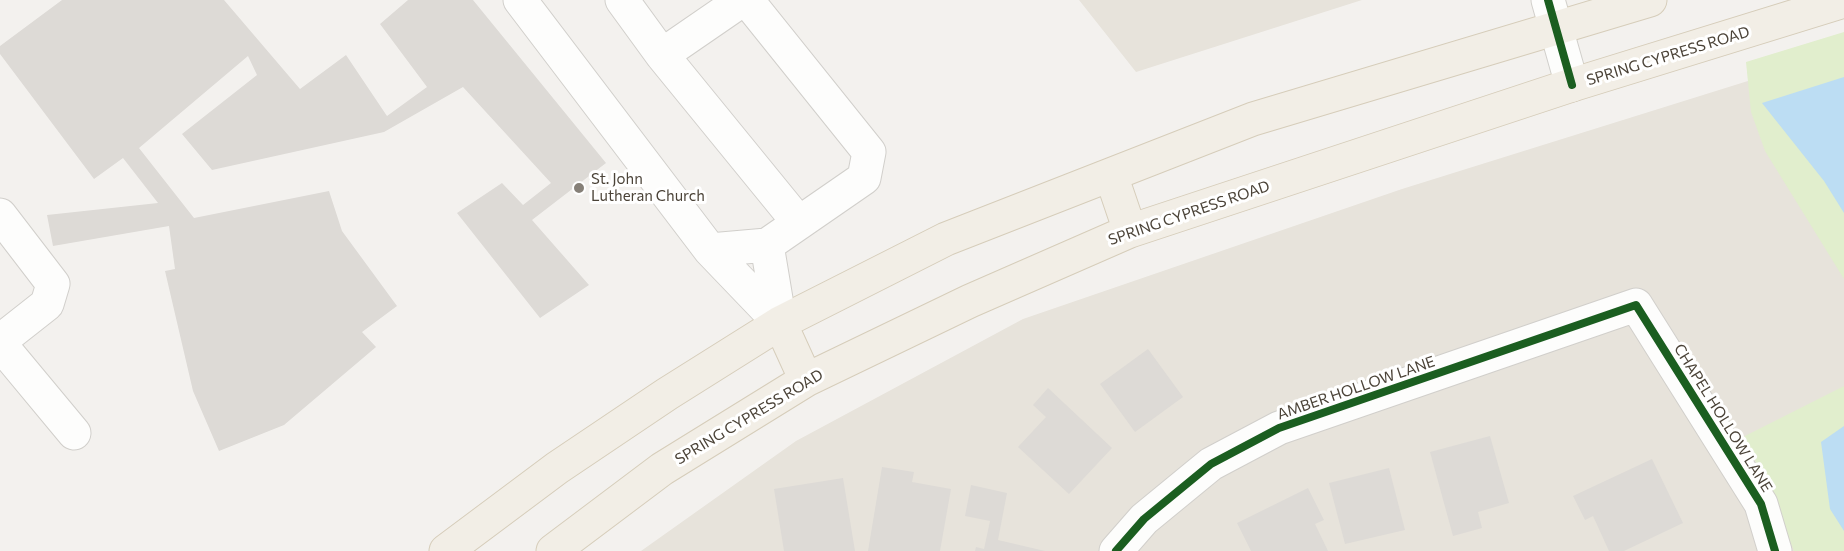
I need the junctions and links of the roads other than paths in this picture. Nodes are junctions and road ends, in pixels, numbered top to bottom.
1 (520, 0) edge
2 (622, 0) edge
3 (744, 0) edge
4 (1650, 0) edge
5 (1844, 2) edge
6 (1552, 15) edge
7 (662, 55) junction
8 (1572, 85) junction
9 (1111, 175) junction
10 (0, 215) edge
11 (799, 223) junction
12 (1130, 231) junction
13 (767, 245) junction
14 (710, 250) junction
15 (1636, 305) joint
16 (780, 323) junction
17 (0, 342) edge
18 (806, 380) junction
19 (74, 433) dead end
20 (446, 551) edge
21 (553, 551) edge
22 (1116, 551) edge
23 (1775, 551) edge

1 - 14 street
2 - 7 street
3 - 7 street
3 - 11 street
4 - 6 main road
5 - 8 main road, SPRING CYPRESS ROAD
6 - 8 street
6 - 9 main road
7 - 11 street
8 - 12 main road, SPRING CYPRESS ROAD
9 - 12 main road
9 - 16 main road
10 - 17 street
11 - 13 street
12 - 18 main road, SPRING CYPRESS ROAD
13 - 14 street
13 - 16 street
14 - 16 street
15 - 22 street, AMBER HOLLOW LANE
15 - 23 street, CHAPEL HOLLOW LANE
16 - 18 main road
16 - 20 main road
17 - 19 street
18 - 21 main road, SPRING CYPRESS ROAD

